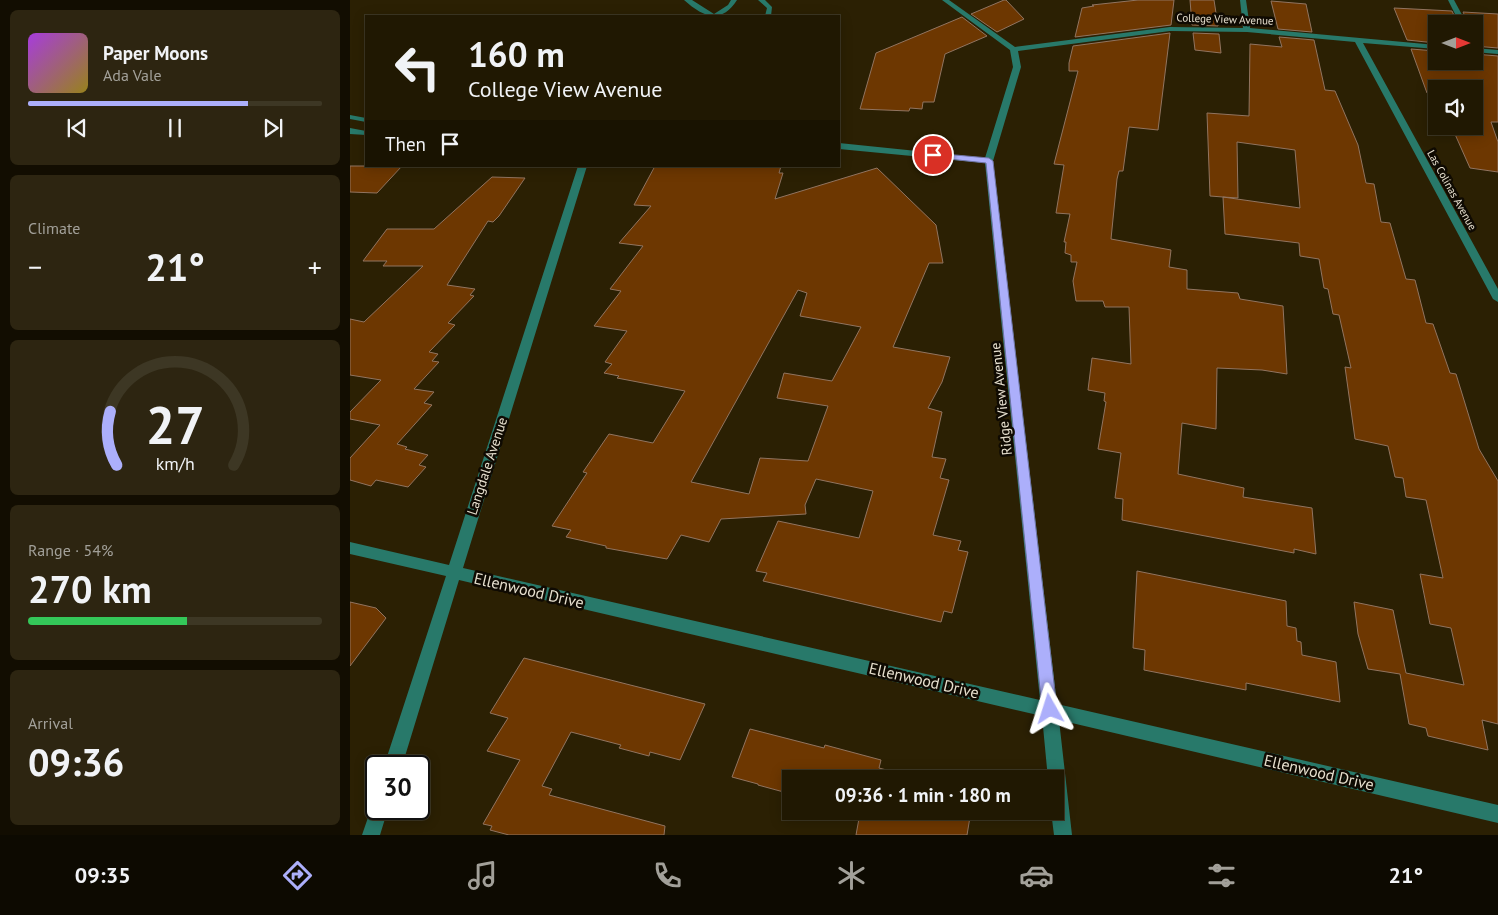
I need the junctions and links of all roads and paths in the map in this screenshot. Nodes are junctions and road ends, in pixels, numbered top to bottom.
1 (687, 0) edge
2 (734, 0) edge
3 (761, 0) edge
4 (945, 0) edge
5 (1243, 0) edge
6 (1451, 0) edge
7 (712, 15) edge
8 (716, 15) edge
9 (768, 15) edge
10 (1459, 15) edge
11 (1248, 30) junction
12 (1357, 40) junction
13 (1428, 46) edge
14 (1014, 49) junction
15 (1483, 51) edge
16 (1498, 52) edge
17 (350, 117) edge
18 (365, 120) edge
19 (350, 131) edge
20 (365, 133) edge
21 (840, 146) edge
22 (989, 161) junction
23 (583, 167) edge
24 (1498, 299) edge
25 (350, 548) edge
26 (453, 572) junction
27 (1050, 709) junction
28 (396, 755) edge
29 (1498, 814) edge
30 (376, 820) edge
31 (371, 835) edge
32 (1063, 835) edge

1 - 7 street
2 - 8 street
3 - 9 street
4 - 14 street
5 - 11 street
6 - 10 street
11 - 12 street, College View Avenue
11 - 14 street, College View Avenue
12 - 13 street, College View Avenue
12 - 24 street, Las Colinas Avenue
14 - 22 street, Ridge View Avenue
15 - 16 street
17 - 18 street
19 - 20 street
21 - 22 street
22 - 27 street, Ridge View Avenue
23 - 26 street, Langdale Avenue
25 - 26 street, Ellenwood Drive
26 - 27 street, Ellenwood Drive
26 - 28 street, Langdale Avenue
27 - 29 street, Ellenwood Drive
27 - 32 street, Ridge View Avenue
30 - 31 street

